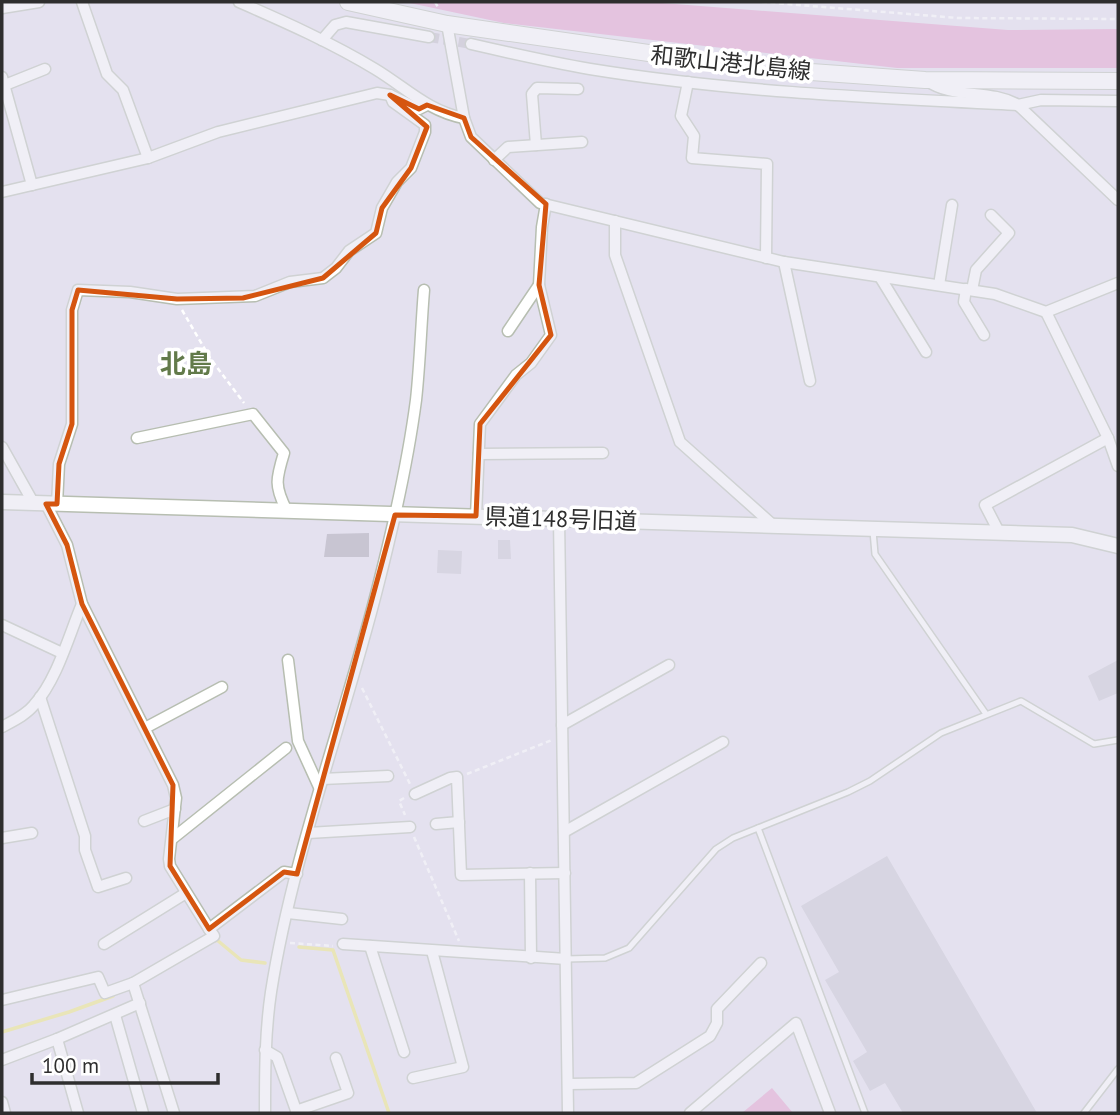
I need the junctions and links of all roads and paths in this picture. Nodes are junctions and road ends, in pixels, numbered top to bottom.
1 (39, 2) edge
2 (82, 2) edge
3 (239, 2) edge
4 (348, 2) edge
5 (762, 2) edge
6 (2, 8) edge
7 (1118, 19) edge
8 (447, 24) junction
9 (429, 37) tunnel mouth
10 (322, 40) junction
11 (471, 44) tunnel mouth
12 (45, 69) dead end
13 (925, 79) junction
14 (3, 81) edge
15 (1118, 81) edge
16 (688, 82) junction
17 (578, 89) dead end
18 (390, 96) junction
19 (1118, 101) edge
20 (427, 105) junction
21 (1018, 105) junction
22 (464, 118) junction
23 (582, 142) dead end
24 (536, 145) junction
25 (148, 158) junction
26 (494, 160) junction
27 (32, 185) junction
28 (2, 192) edge
29 (1118, 200) edge
30 (547, 204) junction
31 (952, 205) dead end
32 (991, 215) dead end
33 (615, 221) junction
34 (766, 258) junction
35 (784, 262) junction
36 (880, 277) junction
37 (1118, 283) edge
38 (539, 285) junction
39 (939, 285) junction
40 (424, 289) dead end
41 (969, 290) junction
42 (177, 299) junction
43 (1046, 312) junction
44 (508, 331) dead end
45 (984, 335) dead end
46 (926, 352) dead end
47 (810, 381) dead end
48 (253, 414) junction
49 (137, 438) dead end
50 (1108, 438) junction
51 (2, 447) edge
52 (603, 453) dead end
53 (479, 454) junction
54 (1118, 466) edge
55 (2, 502) edge
56 (46, 504) junction
57 (287, 511) junction
58 (396, 515) junction
59 (476, 516) junction
60 (559, 519) junction
61 (773, 525) junction
62 (873, 528) junction
63 (999, 532) junction
64 (1118, 546) edge
65 (82, 604) junction
66 (2, 625) edge
67 (62, 653) junction
68 (288, 660) dead end
69 (669, 665) dead end
70 (354, 670) junction
71 (222, 687) dead end
72 (40, 697) junction
73 (986, 714) junction
74 (2, 727) edge
75 (145, 728) junction
76 (562, 730) junction
77 (1118, 740) edge
78 (723, 742) dead end
79 (286, 748) dead end
80 (388, 776) dead end
81 (457, 777) junction
82 (320, 783) junction
83 (415, 794) junction
84 (175, 809) junction
85 (144, 821) dead end
86 (459, 822) junction
87 (436, 824) dead end
88 (410, 827) junction
89 (758, 828) junction
90 (32, 832) dead end
91 (564, 832) junction
92 (308, 833) junction
93 (2, 838) edge
94 (172, 839) junction
95 (530, 873) junction
96 (565, 873) junction
97 (297, 874) junction
98 (126, 878) dead end
99 (186, 893) junction
100 (288, 913) junction
101 (342, 919) dead end
102 (209, 929) junction
103 (281, 942) junction
104 (104, 944) dead end
105 (343, 944) joint
106 (370, 946) junction
107 (432, 951) junction
108 (464, 953) junction
109 (531, 958) junction
110 (566, 960) junction
111 (761, 963) dead end
112 (134, 986) junction
113 (2, 1000) edge
114 (140, 1003) junction
115 (115, 1015) junction
116 (57, 1039) junction
117 (265, 1049) junction
118 (404, 1052) dead end
119 (336, 1058) dead end
120 (2, 1060) edge
121 (1118, 1069) edge
122 (413, 1078) dead end
123 (568, 1084) junction
124 (2, 1102) edge
125 (296, 1112) edge
126 (5, 1113) edge
127 (78, 1113) edge
128 (142, 1113) edge
129 (174, 1113) edge
130 (265, 1113) edge
131 (568, 1113) edge
132 (690, 1113) edge
133 (830, 1113) edge
134 (865, 1113) edge
135 (1084, 1113) edge

1 - 6 street
2 - 25 street
3 - 10 street
4 - 8 main road, 和歌山港北島線
5 - 7 path
8 - 13 main road, 和歌山港北島線
8 - 22 street
9 - 10 street
10 - 20 street
11 - 16 street
12 - 14 street
13 - 15 main road, 和歌山港北島線
13 - 21 street
14 - 27 street
16 - 21 street
16 - 34 street
17 - 24 street
18 - 20 street
18 - 25 street
18 - 42 street
19 - 21 street
20 - 22 street
21 - 29 street
22 - 26 street
23 - 24 street
24 - 26 street
25 - 27 street
26 - 30 street
27 - 28 street
30 - 33 street
30 - 38 street
31 - 39 street
32 - 41 street
33 - 34 street
33 - 61 street
34 - 35 street
35 - 36 street
35 - 47 street
36 - 39 street
36 - 46 street
37 - 43 street
38 - 44 street
38 - 53 street
39 - 41 street
40 - 58 street
41 - 43 street
41 - 45 street
42 - 48 path
42 - 56 street
43 - 50 street
48 - 49 street
48 - 57 street
50 - 54 street
50 - 63 street
51 - 56 street
52 - 53 street
53 - 59 street
55 - 56 street, 県道148号旧道
56 - 57 street, 県道148号旧道
56 - 65 street
57 - 58 street, 県道148号旧道
58 - 59 street, 県道148号旧道
58 - 70 street
59 - 60 street, 県道148号旧道
60 - 61 street, 県道148号旧道
60 - 76 street
61 - 62 street, 県道148号旧道
62 - 63 street, 県道148号旧道
62 - 73 lane
63 - 64 street, 県道148号旧道
65 - 67 street
65 - 75 street
66 - 67 street
67 - 72 street
68 - 82 street
69 - 76 street
70 - 82 street
70 - 83 path
71 - 75 street
72 - 74 street
72 - 98 street
73 - 77 lane
73 - 89 lane
75 - 84 street
76 - 81 path
76 - 91 street
78 - 91 street
79 - 94 street
80 - 82 street
81 - 83 street
81 - 86 street
82 - 92 street
83 - 88 path
84 - 85 street
84 - 94 street
86 - 87 street
86 - 95 street
88 - 92 street
88 - 108 path
89 - 110 lane
89 - 134 lane
90 - 93 street
91 - 96 street
92 - 97 street
94 - 99 street
95 - 96 street
95 - 109 street
96 - 110 street
97 - 100 street
97 - 102 street
99 - 102 street
99 - 104 street
100 - 101 street
100 - 103 street
102 - 112 street
103 - 105 path
103 - 117 street
105 - 106 street
106 - 107 street
106 - 118 street
107 - 108 street
107 - 122 street
108 - 109 street
109 - 110 street
110 - 123 street
111 - 123 street
112 - 113 street
112 - 114 street
114 - 115 street
114 - 129 street
115 - 116 street
115 - 128 street
116 - 120 street
116 - 127 street
117 - 125 street
117 - 130 street
119 - 125 street
121 - 135 lane
123 - 131 street
124 - 126 street
132 - 133 street

